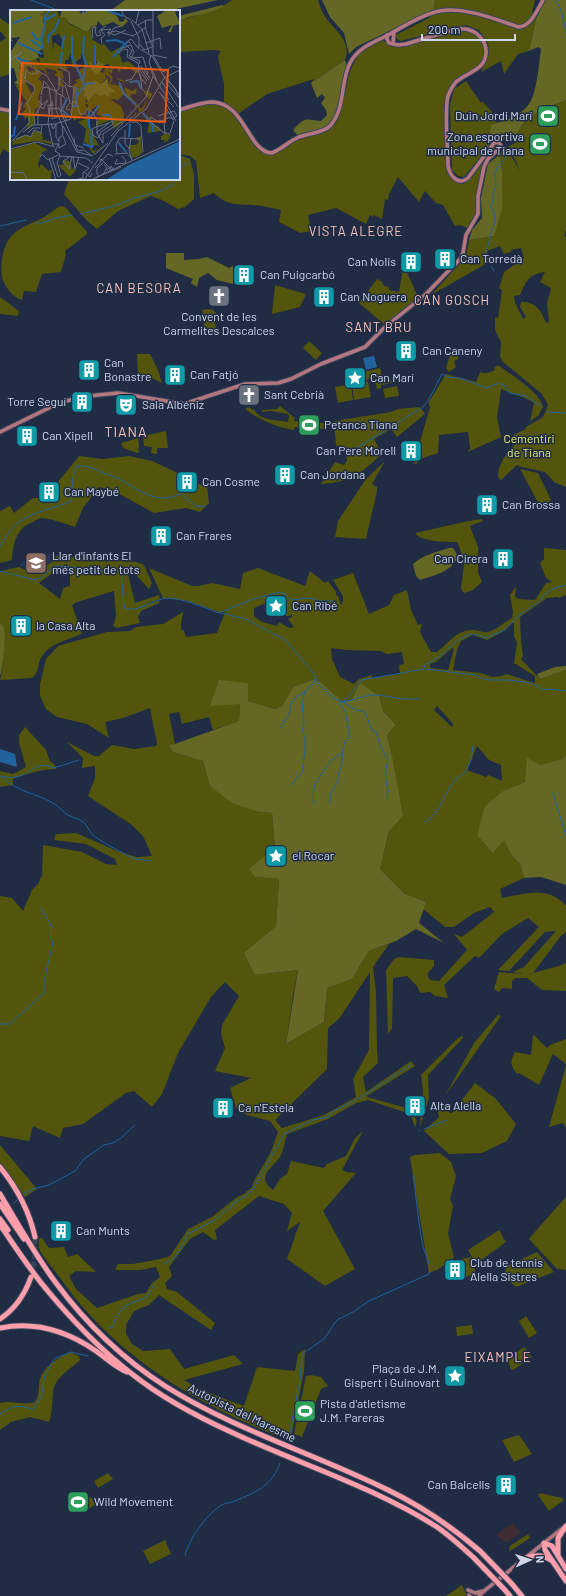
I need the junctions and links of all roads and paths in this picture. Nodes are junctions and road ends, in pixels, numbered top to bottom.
1 (543, 0) edge
2 (394, 32) junction
3 (387, 35) junction
4 (380, 39) junction
5 (388, 41) junction
6 (393, 44) junction
7 (0, 109) edge
8 (180, 110) edge
9 (10, 111) edge
10 (0, 432) edge
11 (0, 1167) edge
12 (0, 1194) edge
13 (0, 1204) edge
14 (0, 1219) edge
15 (0, 1225) edge
16 (34, 1237) tunnel mouth
17 (46, 1268) junction
18 (31, 1277) tunnel mouth
19 (55, 1298) junction
20 (0, 1319) edge
21 (0, 1328) edge
22 (132, 1374) junction
23 (566, 1525) edge
24 (544, 1542) junction
25 (558, 1557) junction
26 (523, 1559) junction
27 (552, 1560) junction
28 (566, 1569) edge
29 (566, 1581) edge
30 (484, 1591) junction
31 (470, 1595) edge
32 (474, 1596) edge
33 (480, 1596) edge
34 (510, 1596) edge
35 (522, 1596) edge

1 - 2 street
2 - 3 street
2 - 6 street
3 - 4 street
3 - 5 street
3 - 6 street
4 - 5 street
4 - 8 street
5 - 6 street
6 - 10 street
7 - 9 street
11 - 16 highway
12 - 17 highway, Autopista del Maresme
13 - 17 highway
14 - 19 highway
15 - 19 highway, Autopista del Maresme
17 - 35 highway, Autopista del Maresme, bridge
18 - 20 highway
19 - 22 highway, Autopista del Maresme
21 - 22 highway
22 - 34 highway, Autopista del Maresme, bridge
23 - 24 street
23 - 25 highway
24 - 25 highway
24 - 26 street
24 - 27 highway
25 - 28 highway
26 - 27 highway
26 - 30 street
27 - 29 highway
30 - 31 street
30 - 33 street
31 - 32 street

